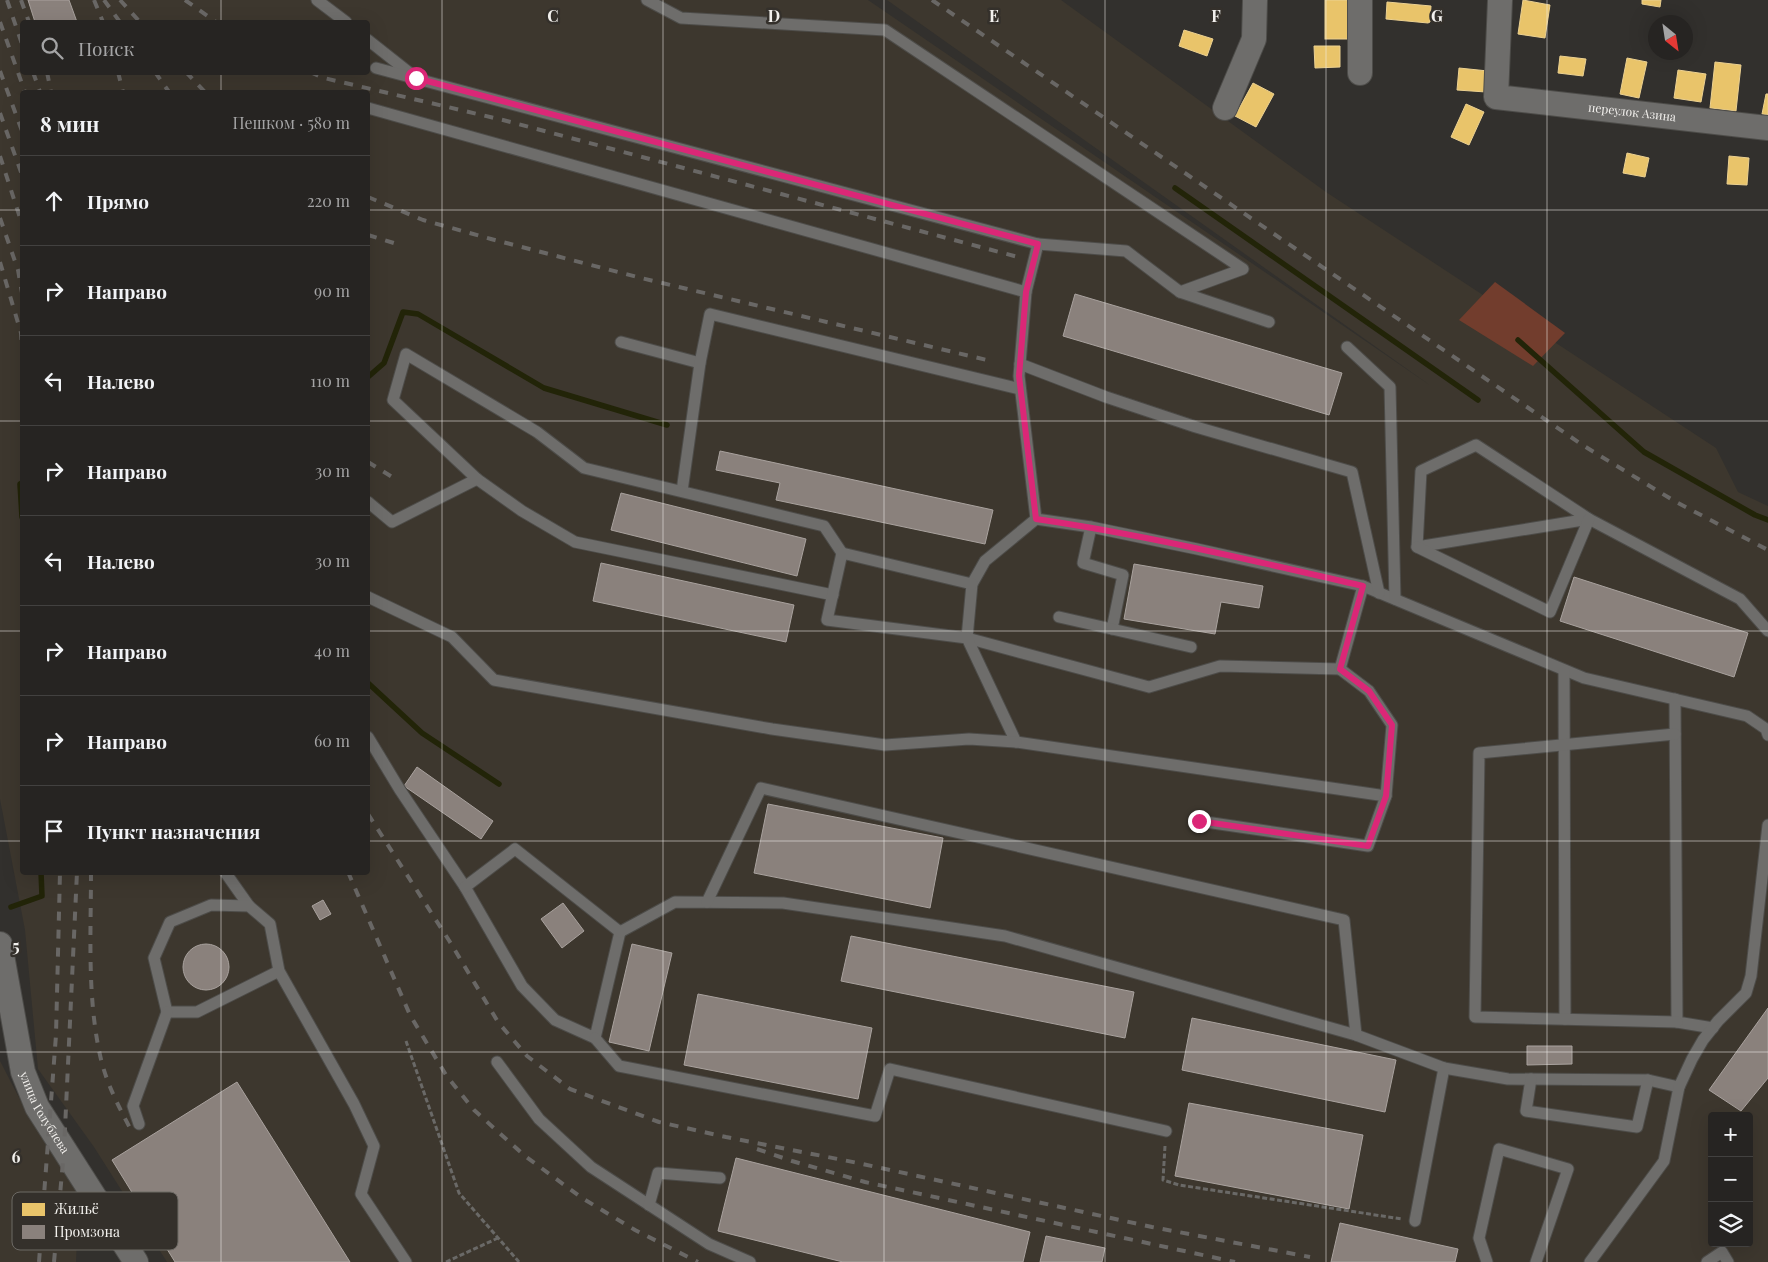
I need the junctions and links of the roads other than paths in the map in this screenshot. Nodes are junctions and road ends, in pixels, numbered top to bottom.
1 (317, 0) edge
2 (647, 0) edge
3 (1255, 0) edge
4 (1360, 0) edge
5 (1500, 0) edge
6 (343, 20) edge
7 (370, 42) edge
8 (376, 68) dead end
9 (1360, 73) dead end
10 (416, 78) junction
11 (1225, 108) dead end
12 (370, 109) edge
13 (1768, 128) edge
14 (1038, 244) junction
15 (1026, 292) junction
16 (1180, 292) junction
17 (1269, 322) dead end
18 (621, 342) dead end
19 (1347, 347) dead end
20 (700, 363) junction
21 (1020, 364) junction
22 (1020, 389) junction
23 (476, 479) junction
24 (682, 492) junction
25 (370, 504) edge
26 (1036, 519) junction
27 (1589, 519) junction
28 (1091, 527) junction
29 (1417, 547) junction
30 (842, 553) junction
31 (972, 584) junction
32 (1363, 586) junction
33 (1379, 593) junction
34 (833, 595) junction
35 (370, 598) edge
36 (1395, 599) junction
37 (1059, 618) dead end
38 (1112, 630) junction
39 (1768, 631) edge
40 (968, 638) junction
41 (1191, 647) dead end
42 (1340, 669) junction
43 (1564, 671) junction
44 (1675, 699) junction
45 (1675, 734) junction
46 (1768, 735) edge
47 (370, 740) edge
48 (1016, 742) junction
49 (1564, 745) junction
50 (1386, 796) junction
51 (1199, 821) dead end
52 (1768, 825) edge
53 (227, 875) edge
54 (464, 887) junction
55 (707, 902) junction
56 (249, 906) junction
57 (620, 932) junction
58 (0, 944) edge
59 (279, 971) junction
60 (167, 1012) junction
61 (1565, 1019) junction
62 (1678, 1022) junction
63 (1713, 1028) junction
64 (1356, 1035) junction
65 (595, 1038) junction
66 (498, 1062) dead end
67 (1444, 1068) junction
68 (1531, 1079) junction
69 (1648, 1080) junction
70 (1679, 1088) junction
71 (139, 1124) dead end
72 (1166, 1132) road end
73 (720, 1178) dead end
74 (91, 1192) edge
75 (649, 1205) junction
76 (1414, 1221) road end
77 (128, 1250) edge
78 (136, 1262) edge
79 (406, 1262) edge
80 (750, 1262) edge
81 (1487, 1262) edge
82 (1536, 1262) edge
83 (1590, 1262) edge
84 (1708, 1262) edge
85 (1728, 1262) edge

1 - 6 lane
2 - 16 lane
3 - 11 street
4 - 9 street
5 - 13 street, переулок Азина
7 - 10 lane
8 - 10 lane
10 - 14 lane
12 - 15 lane
14 - 15 lane
14 - 16 lane
15 - 21 lane
16 - 17 lane
18 - 20 lane
19 - 36 lane
20 - 22 lane
20 - 24 lane
21 - 22 lane
21 - 33 lane
22 - 26 lane
23 - 24 lane
23 - 25 lane
23 - 34 lane
24 - 30 lane
26 - 28 lane
26 - 31 lane
27 - 29 lane
27 - 29 lane
27 - 29 lane
27 - 39 lane
28 - 32 lane
28 - 38 lane
30 - 31 lane
30 - 34 lane
31 - 40 lane
32 - 33 lane
32 - 42 lane
33 - 36 lane
34 - 40 lane
35 - 48 lane
36 - 43 lane
37 - 38 lane
38 - 41 lane
40 - 42 lane
40 - 48 lane
42 - 50 lane
43 - 44 lane
43 - 49 lane
44 - 45 lane
44 - 46 lane
45 - 49 lane
45 - 62 lane
47 - 54 lane
48 - 50 lane
49 - 61 lane
49 - 61 lane
50 - 51 lane
52 - 63 lane
53 - 56 lane
54 - 57 lane
54 - 65 lane
55 - 57 lane
55 - 64 lane
55 - 64 lane
56 - 59 lane
56 - 60 lane
57 - 65 lane
58 - 74 street, улица Голублева
59 - 60 lane
59 - 79 lane
60 - 71 lane
61 - 62 lane
62 - 63 lane
63 - 70 lane
64 - 67 lane
65 - 72 lane
66 - 75 lane
67 - 68 lane
67 - 76 lane
68 - 69 lane
68 - 69 lane
69 - 70 lane
70 - 83 lane
73 - 75 lane
75 - 80 lane
77 - 78 street, улица Голублева
81 - 82 lane
84 - 85 lane

